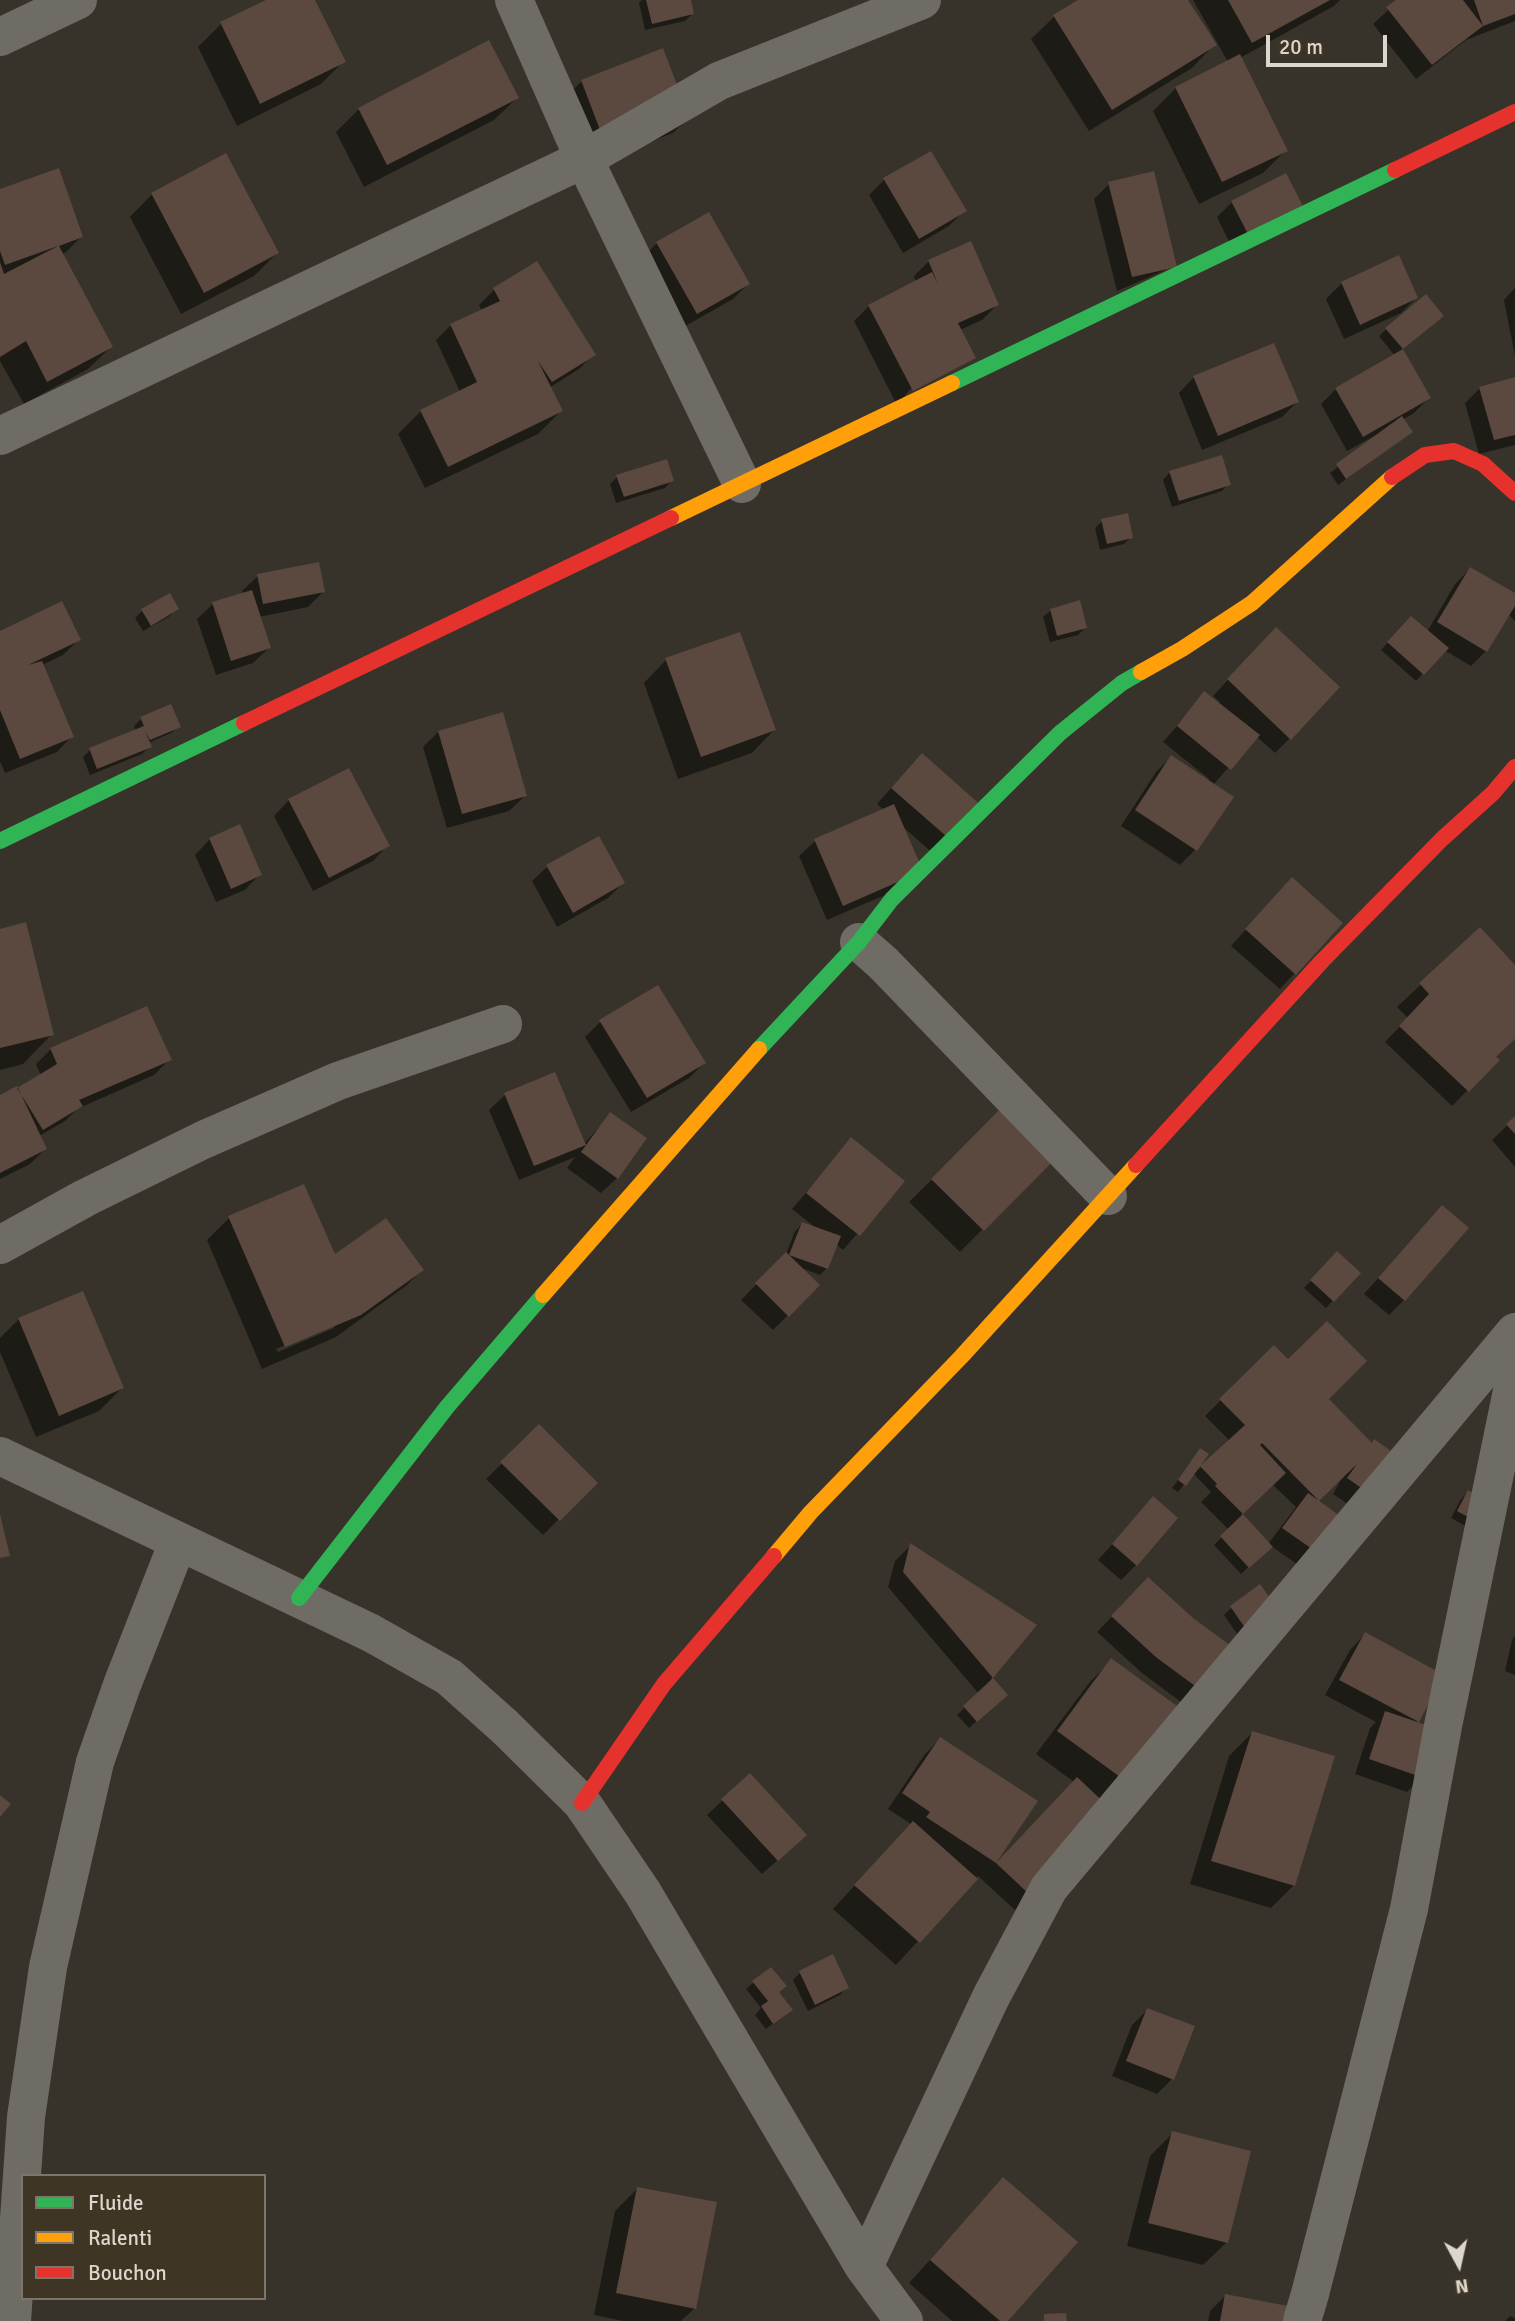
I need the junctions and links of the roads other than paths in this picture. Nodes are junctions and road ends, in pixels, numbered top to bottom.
1 (78, 0) edge
2 (514, 0) edge
3 (922, 0) edge
4 (0, 37) edge
5 (1515, 112) edge
6 (584, 159) junction
7 (0, 436) edge
8 (742, 484) junction
9 (1515, 493) edge
10 (1515, 767) edge
11 (0, 841) edge
12 (859, 942) junction
13 (503, 1024) dead end
14 (1108, 1196) junction
15 (0, 1245) edge
16 (1515, 1332) edge
17 (1515, 1377) edge
18 (0, 1456) edge
19 (178, 1542) junction
20 (299, 1598) junction
21 (582, 1803) junction
22 (13, 2113) edge
23 (864, 2267) junction
24 (12, 2321) edge
25 (904, 2321) edge
26 (1302, 2321) edge

1 - 4 street
2 - 6 street
3 - 6 street
5 - 8 street
6 - 7 street
6 - 8 street
8 - 11 street
9 - 12 street
10 - 14 street
12 - 14 street
12 - 20 street
13 - 15 street
14 - 21 street
16 - 23 street
17 - 26 street
18 - 19 street
19 - 20 street
19 - 22 street
20 - 21 street
21 - 23 street
22 - 24 street
23 - 25 street

